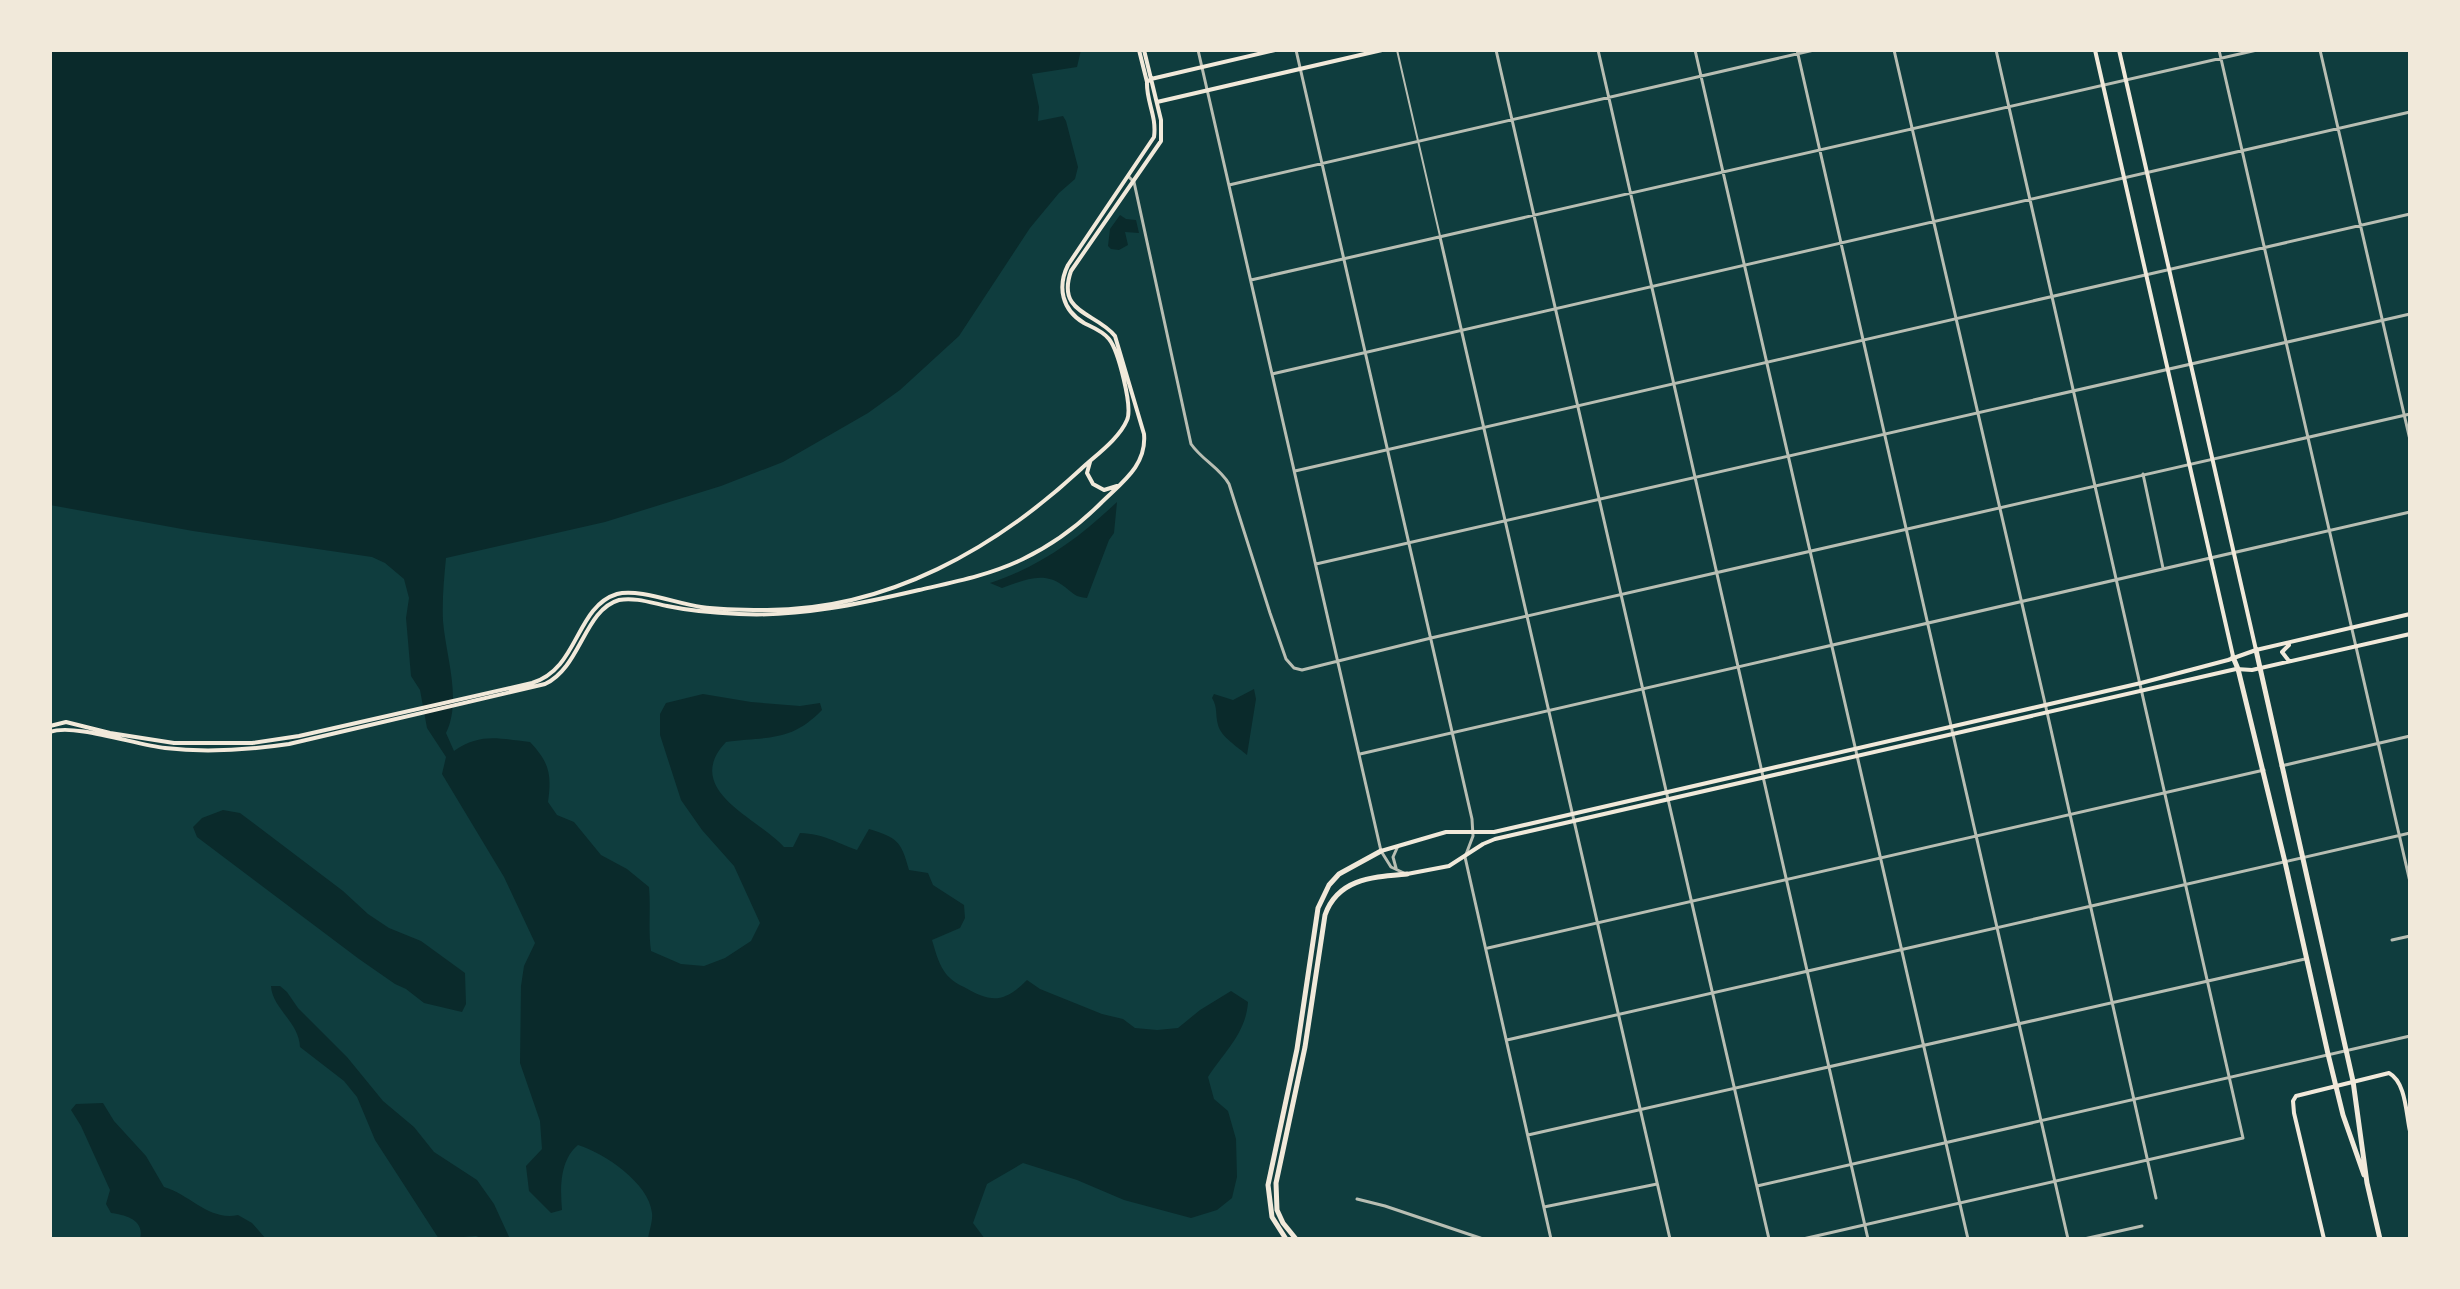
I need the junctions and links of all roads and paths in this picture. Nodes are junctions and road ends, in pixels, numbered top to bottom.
1 (1142, 50) edge
2 (1198, 50) edge
3 (1275, 50) edge
4 (1296, 50) edge
5 (1382, 50) edge
6 (1397, 50) edge
7 (1496, 50) edge
8 (1598, 50) edge
9 (1695, 50) edge
10 (1814, 50) edge
11 (1894, 50) edge
12 (1996, 50) edge
13 (2095, 50) edge
14 (2119, 50) edge
15 (2219, 50) edge
16 (2257, 50) edge
17 (2320, 50) edge
18 (1797, 52) edge
19 (2220, 58) junction
20 (1202, 67) junction
21 (1300, 69) junction
22 (1701, 76) junction
23 (1149, 80) junction
24 (2126, 80) junction
25 (2103, 85) junction
26 (1208, 90) junction
27 (1609, 97) junction
28 (1154, 103) junction
29 (2009, 107) junction
30 (2410, 112) edge
31 (1512, 120) junction
32 (1912, 129) junction
33 (2338, 129) junction
34 (1418, 141) junction
35 (1820, 150) junction
36 (2242, 150) junction
37 (1322, 164) junction
38 (1723, 172) junction
39 (2147, 173) junction
40 (1129, 177) junction
41 (2125, 178) junction
42 (1134, 182) junction
43 (1229, 185) junction
44 (1630, 194) junction
45 (2031, 200) junction
46 (2410, 214) edge
47 (1534, 216) junction
48 (1934, 222) junction
49 (2361, 225) junction
50 (1440, 237) junction
51 (1841, 243) junction
52 (2264, 247) junction
53 (1344, 259) junction
54 (1744, 265) junction
55 (2169, 269) junction
56 (2147, 274) junction
57 (1251, 280) junction
58 (1652, 287) junction
59 (2052, 296) junction
60 (1555, 308) junction
61 (2410, 314) edge
62 (1956, 318) junction
63 (2382, 320) junction
64 (1462, 331) junction
65 (1863, 340) junction
66 (2286, 342) junction
67 (1365, 352) junction
68 (1767, 362) junction
69 (2191, 364) junction
70 (2168, 369) junction
71 (1272, 374) junction
72 (1673, 384) junction
73 (2074, 391) junction
74 (1577, 404) junction
75 (1978, 413) junction
76 (2410, 414) edge
77 (2404, 415) junction
78 (1483, 427) junction
79 (1885, 434) junction
80 (2307, 437) junction
81 (2410, 440) edge
82 (1387, 448) junction
83 (1789, 456) junction
84 (2213, 458) junction
85 (1091, 459) junction
86 (2190, 463) junction
87 (1295, 471) junction
88 (2143, 474) junction
89 (1696, 477) junction
90 (2095, 485) junction
91 (1119, 486) junction
92 (1599, 499) junction
93 (1999, 507) junction
94 (2410, 512) edge
95 (1506, 521) junction
96 (1906, 529) junction
97 (2329, 530) junction
98 (1409, 543) junction
99 (1810, 551) junction
100 (2235, 552) junction
101 (2212, 557) junction
102 (1316, 564) junction
103 (2163, 568) junction
104 (1717, 572) junction
105 (2118, 579) junction
106 (1620, 594) junction
107 (2021, 601) junction
108 (680, 606) junction
109 (2410, 614) edge
110 (1527, 616) junction
111 (1928, 622) junction
112 (2351, 628) junction
113 (2410, 634) edge
114 (1431, 638) junction
115 (2298, 640) junction
116 (1832, 644) junction
117 (2355, 647) junction
118 (2256, 650) junction
119 (2233, 657) junction
120 (1339, 661) junction
121 (2291, 661) junction
122 (1739, 666) junction
123 (2238, 669) junction
124 (2260, 669) junction
125 (2141, 683) junction
126 (1641, 688) junction
127 (2142, 691) junction
128 (2045, 704) junction
129 (1549, 709) junction
130 (414, 712) junction
131 (2047, 712) junction
132 (1952, 725) junction
133 (50, 726) edge
134 (50, 732) edge
135 (1452, 732) junction
136 (1953, 733) junction
137 (2410, 736) edge
138 (2378, 744) junction
139 (1856, 747) junction
140 (1360, 754) junction
141 (1857, 755) junction
142 (2281, 766) junction
143 (1763, 769) junction
144 (2264, 770) junction
145 (1764, 777) junction
146 (1666, 791) junction
147 (2166, 794) junction
148 (1668, 799) junction
149 (1572, 813) junction
150 (2071, 816) junction
151 (1574, 821) junction
152 (1473, 831) junction
153 (1499, 831) junction
154 (2410, 833) edge
155 (2399, 836) junction
156 (1977, 837) junction
157 (1502, 838) junction
158 (1398, 846) junction
159 (1381, 851) junction
160 (1465, 857) junction
161 (2302, 858) junction
162 (1880, 859) junction
163 (2285, 862) junction
164 (1398, 871) junction
165 (1407, 874) junction
166 (1788, 880) junction
167 (2410, 882) edge
168 (2187, 884) junction
169 (1691, 902) junction
170 (2091, 906) junction
171 (1598, 923) junction
172 (1997, 928) junction
173 (2410, 936) edge
174 (2392, 940) dead end
175 (1486, 949) junction
176 (1902, 950) junction
177 (2307, 958) junction
178 (1808, 972) junction
179 (2209, 981) junction
180 (1712, 994) junction
181 (2113, 1003) junction
182 (1619, 1015) junction
183 (2019, 1024) junction
184 (2410, 1036) edge
185 (1507, 1040) junction
186 (1923, 1046) junction
187 (2347, 1050) junction
188 (2328, 1054) junction
189 (1829, 1067) junction
190 (2231, 1077) junction
191 (2353, 1081) junction
192 (2336, 1085) junction
193 (1734, 1089) junction
194 (2135, 1099) junction
195 (1641, 1110) junction
196 (2040, 1119) junction
197 (2410, 1131) edge
198 (1528, 1135) junction
199 (1945, 1141) junction
200 (2147, 1159) junction
201 (1850, 1163) junction
202 (2055, 1182) junction
203 (2367, 1183) junction
204 (1657, 1184) junction
205 (1757, 1186) junction
206 (2156, 1198) dead end
207 (1357, 1199) dead end
208 (1960, 1203) junction
209 (1544, 1207) junction
210 (1865, 1225) junction
211 (2142, 1226) dead end
212 (1286, 1239) edge
213 (1296, 1239) edge
214 (1483, 1239) edge
215 (1551, 1239) edge
216 (1670, 1239) edge
217 (1769, 1239) edge
218 (1803, 1239) edge
219 (1868, 1239) edge
220 (1968, 1239) edge
221 (2068, 1239) edge
222 (2084, 1239) edge
223 (2324, 1239) edge
224 (2380, 1239) edge

1 - 23 main road
2 - 20 street
3 - 20 main road
4 - 21 street
5 - 21 main road
6 - 34 street
7 - 31 street
8 - 27 street
9 - 22 street
10 - 18 street
11 - 32 street
12 - 29 street
13 - 25 main road
14 - 24 main road
15 - 19 street
16 - 19 street
17 - 33 street
18 - 22 street
18 - 35 street
19 - 24 street
19 - 36 street
20 - 23 main road
20 - 26 street
21 - 26 main road
21 - 37 street
22 - 27 street
22 - 38 street
23 - 28 main road
24 - 25 street
24 - 39 main road
25 - 29 street
25 - 41 main road
26 - 28 main road
26 - 43 street
27 - 31 street
27 - 44 street
28 - 40 main road
28 - 42 main road
29 - 32 street
29 - 45 street
30 - 33 street
31 - 34 street
31 - 47 street
32 - 35 street
32 - 48 street
33 - 36 street
33 - 49 street
34 - 37 street
34 - 50 street
35 - 38 street
35 - 51 street
36 - 39 street
36 - 52 street
37 - 43 street
37 - 53 street
38 - 44 street
38 - 54 street
39 - 41 street
39 - 55 main road
40 - 42 street
40 - 85 main road
41 - 45 street
41 - 56 main road
42 - 91 main road
42 - 120 street
43 - 57 street
44 - 47 street
44 - 58 street
45 - 48 street
45 - 59 street
46 - 49 street
47 - 50 street
47 - 60 street
48 - 51 street
48 - 62 street
49 - 52 street
49 - 63 street
50 - 53 street
50 - 64 street
51 - 54 street
51 - 65 street
52 - 55 street
52 - 66 street
53 - 57 street
53 - 67 street
54 - 58 street
54 - 68 street
55 - 56 street
55 - 69 main road
56 - 59 street
56 - 70 main road
57 - 71 street
58 - 60 street
58 - 72 street
59 - 62 street
59 - 73 street
60 - 64 street
60 - 74 street
61 - 63 street
62 - 65 street
62 - 75 street
63 - 66 street
63 - 77 street
64 - 67 street
64 - 78 street
65 - 68 street
65 - 79 street
66 - 69 street
66 - 80 street
67 - 71 street
67 - 82 street
68 - 72 street
68 - 83 street
69 - 70 street
69 - 84 main road
70 - 73 street
70 - 86 main road
71 - 87 street
72 - 74 street
72 - 89 street
73 - 75 street
73 - 90 street
74 - 78 street
74 - 92 street
75 - 79 street
75 - 93 street
76 - 77 street
77 - 80 street
77 - 81 street
78 - 82 street
78 - 95 street
79 - 83 street
79 - 96 street
80 - 84 street
80 - 97 street
82 - 87 street
82 - 98 street
83 - 89 street
83 - 99 street
84 - 86 street
84 - 100 main road
85 - 91 main road
85 - 108 main road
86 - 88 street
86 - 101 main road
87 - 102 street
88 - 90 street
88 - 103 street
89 - 92 street
89 - 104 street
90 - 93 street
90 - 105 street
91 - 108 main road
92 - 95 street
92 - 106 street
93 - 96 street
93 - 107 street
94 - 97 street
95 - 98 street
95 - 110 street
96 - 99 street
96 - 111 street
97 - 100 street
97 - 112 street
98 - 102 street
98 - 114 street
99 - 104 street
99 - 116 street
100 - 101 street
100 - 118 main road
101 - 103 street
101 - 119 main road
102 - 120 street
103 - 105 street
104 - 106 street
104 - 122 street
105 - 107 street
105 - 125 street
106 - 110 street
106 - 126 street
107 - 111 street
107 - 128 street
108 - 130 main road
109 - 112 main road
110 - 114 street
110 - 129 street
111 - 116 street
111 - 132 street
112 - 115 main road
112 - 117 street
113 - 117 main road
114 - 120 street
114 - 135 street
115 - 118 main road
115 - 121 main road
116 - 122 street
116 - 139 street
117 - 121 main road
117 - 138 street
118 - 119 main road
118 - 124 main road
119 - 123 main road
119 - 125 main road
120 - 140 street
121 - 124 main road
122 - 126 street
122 - 143 street
123 - 124 main road
123 - 127 main road
123 - 144 main road
124 - 142 main road
125 - 127 street
125 - 128 main road
126 - 129 street
126 - 146 street
127 - 131 main road
127 - 147 street
128 - 131 street
128 - 132 main road
129 - 135 street
129 - 149 street
130 - 133 main road
130 - 134 main road
131 - 136 main road
131 - 150 street
132 - 136 street
132 - 139 main road
135 - 140 street
135 - 152 street
136 - 141 main road
136 - 156 street
137 - 138 street
138 - 142 street
138 - 155 street
139 - 141 street
139 - 143 main road
140 - 159 street
141 - 145 main road
141 - 162 street
142 - 161 main road
143 - 145 street
143 - 146 main road
144 - 147 street
144 - 163 main road
145 - 148 main road
145 - 166 street
146 - 148 street
146 - 149 main road
147 - 150 street
147 - 168 street
148 - 151 main road
148 - 169 street
149 - 151 street
149 - 153 main road
150 - 156 street
150 - 170 street
151 - 157 main road
151 - 171 street
152 - 153 main road
152 - 158 main road
152 - 160 street
153 - 157 street
154 - 155 street
155 - 161 street
155 - 167 street
156 - 162 street
156 - 172 street
157 - 160 main road
158 - 159 main road
158 - 164 street
159 - 164 street
159 - 212 main road
160 - 165 main road
160 - 175 street
161 - 163 street
161 - 187 main road
162 - 166 street
162 - 176 street
163 - 168 street
163 - 177 main road
164 - 165 street
165 - 213 main road
166 - 169 street
166 - 178 street
168 - 170 street
168 - 179 street
169 - 171 street
169 - 180 street
170 - 172 street
170 - 181 street
171 - 175 street
171 - 182 street
172 - 176 street
172 - 183 street
173 - 174 street
175 - 185 street
176 - 178 street
176 - 186 street
177 - 179 street
177 - 188 main road
178 - 180 street
178 - 189 street
179 - 181 street
179 - 190 street
180 - 182 street
180 - 193 street
181 - 183 street
181 - 194 street
182 - 185 street
182 - 195 street
183 - 186 street
183 - 196 street
184 - 187 street
185 - 198 street
186 - 189 street
186 - 199 street
187 - 188 street
187 - 191 main road
188 - 190 street
188 - 192 main road
189 - 193 street
189 - 201 street
190 - 194 street
190 - 200 street
191 - 192 main road
191 - 197 main road
191 - 203 main road
192 - 203 main road
192 - 223 main road
193 - 195 street
193 - 205 street
194 - 196 street
194 - 200 street
195 - 198 street
195 - 204 street
196 - 199 street
196 - 202 street
198 - 209 street
199 - 201 street
199 - 208 street
200 - 202 street
200 - 206 street
201 - 205 street
201 - 210 street
202 - 208 street
202 - 221 street
203 - 224 main road
204 - 209 street
204 - 216 street
205 - 217 street
207 - 214 street
208 - 210 street
208 - 220 street
209 - 215 street
210 - 218 street
210 - 219 street
211 - 222 street

